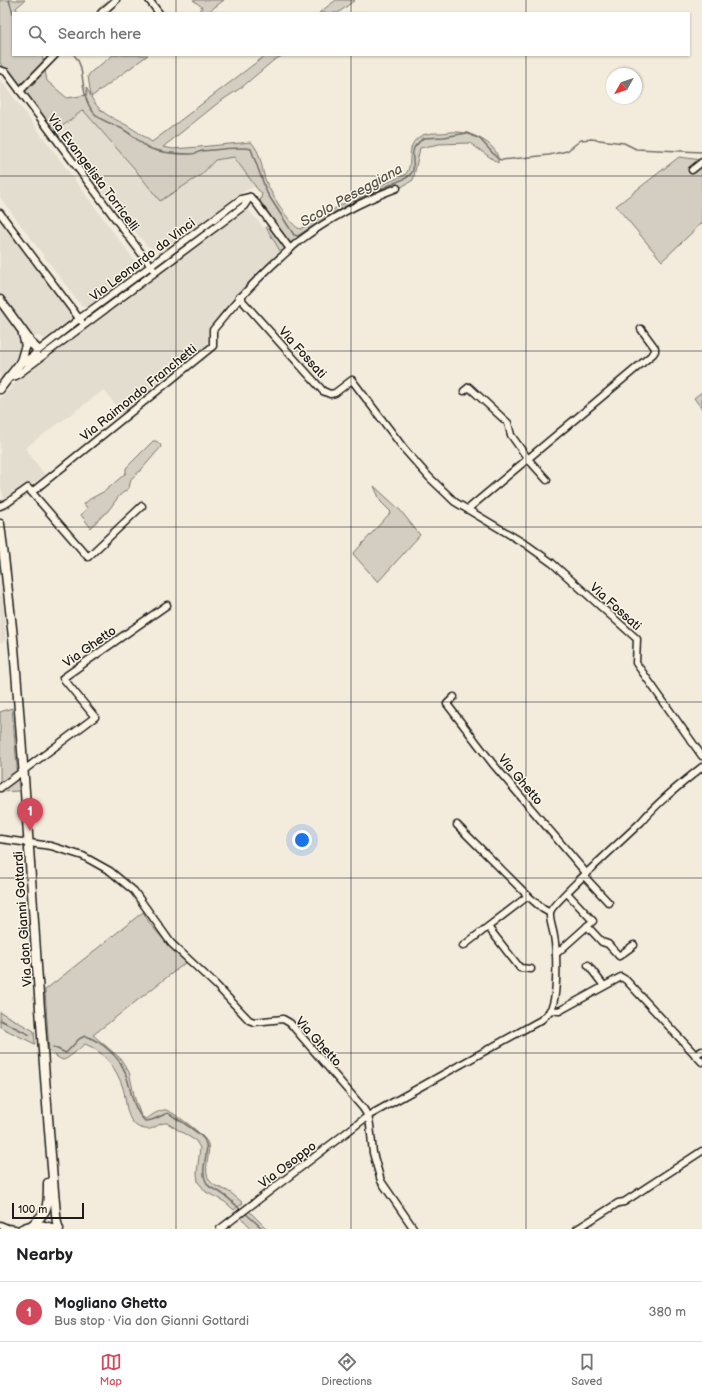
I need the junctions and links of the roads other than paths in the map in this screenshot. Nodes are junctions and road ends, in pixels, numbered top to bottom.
1 (116, 0) edge
2 (149, 0) edge
3 (102, 12) edge
4 (158, 12) edge
5 (54, 56) edge
6 (0, 70) edge
7 (20, 91) junction
8 (702, 162) edge
9 (692, 170) dead end
10 (397, 188) dead end
11 (250, 197) junction
12 (0, 213) edge
13 (290, 249) junction
14 (151, 266) junction
15 (155, 272) junction
16 (239, 297) junction
17 (0, 300) edge
18 (80, 319) junction
19 (84, 325) junction
20 (641, 330) dead end
21 (31, 349) junction
22 (7, 378) junction
23 (0, 389) edge
24 (464, 391) dead end
25 (528, 459) junction
26 (547, 480) dead end
27 (32, 492) junction
28 (0, 506) edge
29 (142, 506) dead end
30 (468, 509) junction
31 (0, 524) edge
32 (167, 605) dead end
33 (454, 697) dead end
34 (702, 756) edge
35 (702, 767) edge
36 (23, 771) junction
37 (0, 788) edge
38 (457, 825) dead end
39 (0, 839) edge
40 (29, 843) junction
41 (586, 875) junction
42 (567, 893) junction
43 (528, 896) junction
44 (609, 903) dead end
45 (550, 913) junction
46 (587, 926) junction
47 (488, 927) junction
48 (634, 945) dead end
49 (463, 946) dead end
50 (556, 954) junction
51 (588, 965) dead end
52 (531, 969) dead end
53 (604, 986) junction
54 (550, 1010) junction
55 (702, 1051) edge
56 (695, 1055) junction
57 (702, 1062) edge
58 (368, 1116) junction
59 (48, 1121) junction
60 (702, 1151) edge
61 (0, 1226) edge
62 (31, 1226) junction
63 (15, 1229) edge
64 (22, 1229) edge
65 (53, 1229) edge
66 (59, 1229) edge
67 (220, 1229) edge
68 (414, 1229) edge
69 (577, 1229) edge

1 - 3 street
2 - 4 street
5 - 7 street
6 - 7 street, Via Evangelista Torricelli
7 - 14 street, Via Evangelista Torricelli
8 - 9 street
10 - 13 street
11 - 13 street
11 - 14 street, Via Leonardo da Vinci
11 - 15 street
12 - 18 street
13 - 16 street
14 - 15 street, Via Evangelista Torricelli
14 - 18 street, Via Leonardo da Vinci
15 - 19 street
16 - 27 street, Via Raimondo Franchetti
16 - 30 street, Via Fossati
17 - 21 main road
18 - 19 street
18 - 21 street, Via Leonardo da Vinci
19 - 22 street
20 - 25 street
21 - 22 main road
22 - 23 main road
24 - 25 street
25 - 26 street
25 - 30 street
27 - 28 street, Via Raimondo Franchetti
27 - 29 street
30 - 34 street, Via Fossati
31 - 36 main road, Via don Gianni Gottardi
32 - 36 street, Via Ghetto
33 - 41 street, Via Ghetto
35 - 41 street
36 - 37 street, Via Ghetto
36 - 40 main road, Via don Gianni Gottardi
38 - 43 street
39 - 40 street, Via Ghetto
40 - 58 street, Via Ghetto
40 - 59 main road, Via don Gianni Gottardi
41 - 42 street
41 - 44 street, Via Ghetto
42 - 45 street
42 - 46 street
43 - 45 street
43 - 47 street
45 - 50 street
46 - 48 street
46 - 50 street
47 - 49 street
47 - 52 street
50 - 54 street
51 - 53 street
53 - 54 street
53 - 56 street
54 - 58 street
55 - 56 street
56 - 57 street
58 - 67 street, Via Osoppo
58 - 68 street
59 - 62 main road, Via don Gianni Gottardi
59 - 66 main road, Via don Gianni Gottardi
60 - 69 street
61 - 63 street
62 - 64 main road, Via don Gianni Gottardi
62 - 65 main road, Via don Gianni Gottardi

